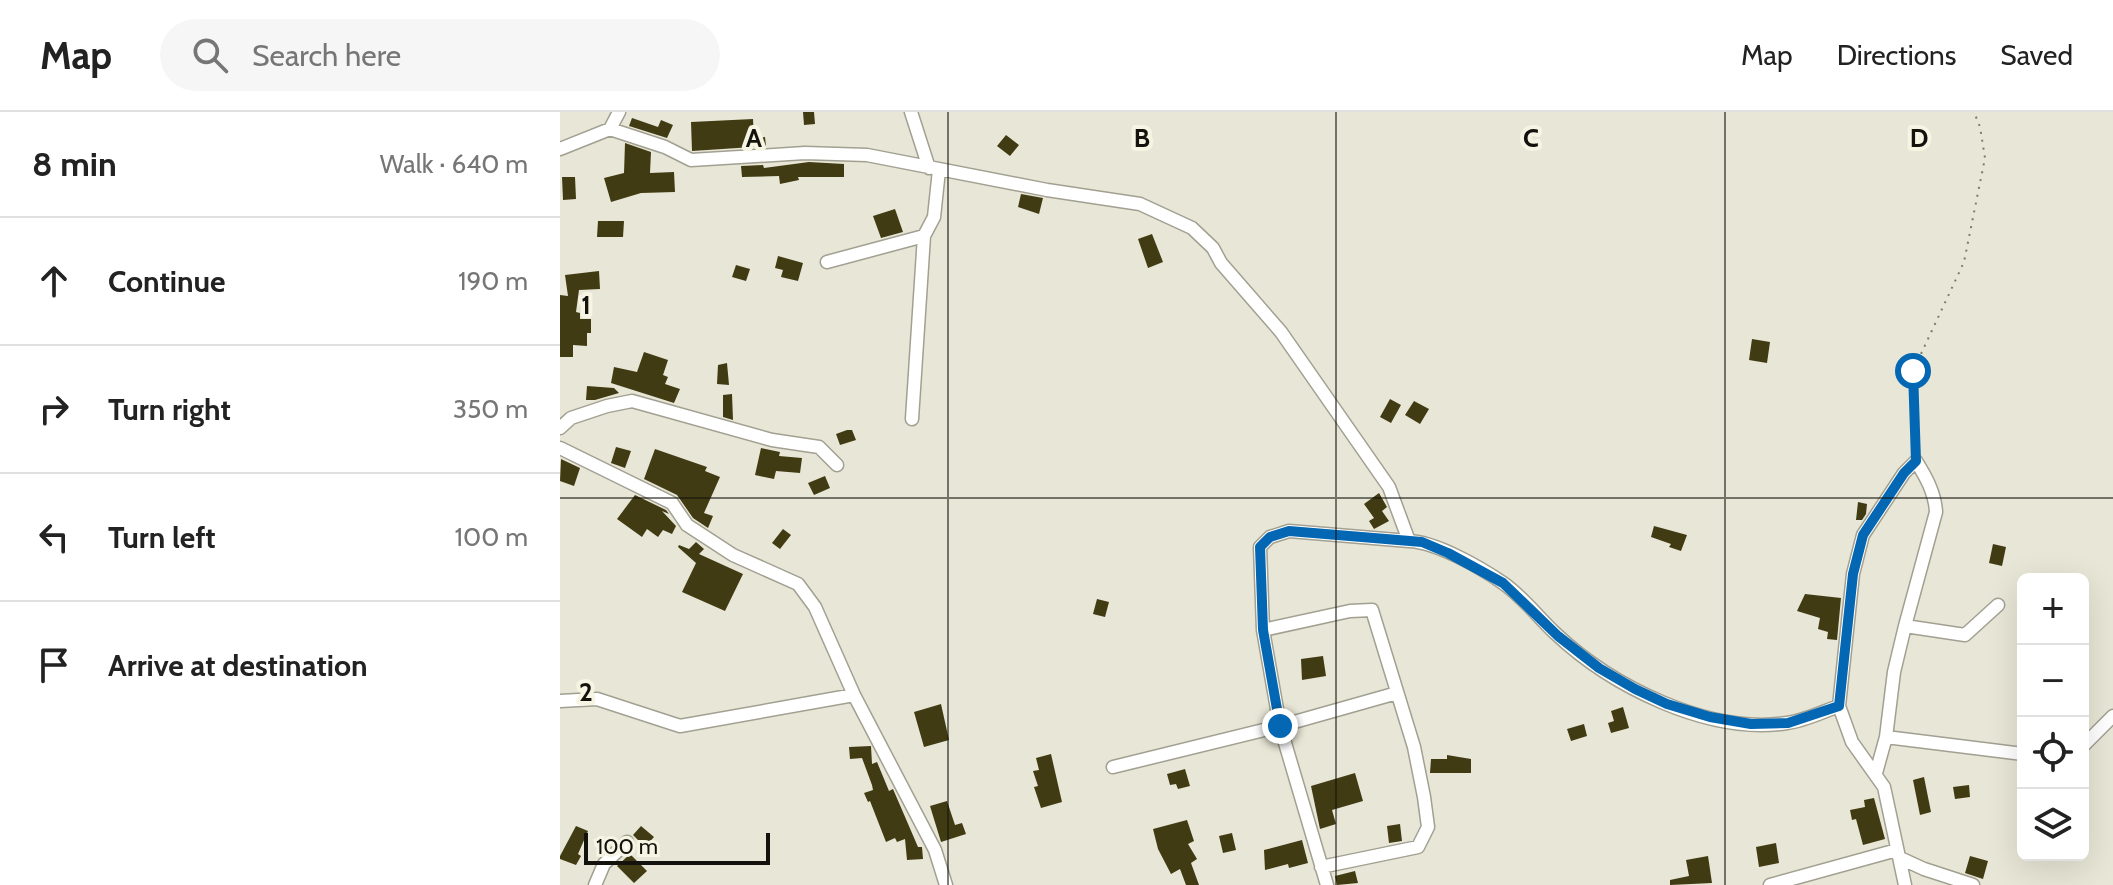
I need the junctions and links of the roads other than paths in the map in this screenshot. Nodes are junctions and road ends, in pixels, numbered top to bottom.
1 (619, 112) edge
2 (911, 112) edge
3 (610, 129) junction
4 (560, 149) edge
5 (934, 169) junction
6 (924, 236) junction
7 (827, 262) dead end
8 (912, 419) dead end
9 (560, 428) edge
10 (560, 448) edge
11 (837, 465) dead end
12 (1409, 541) junction
13 (1998, 605) dead end
14 (1905, 626) junction
15 (1263, 630) junction
16 (1397, 693) junction
17 (854, 695) junction
18 (560, 701) edge
19 (1839, 706) junction
20 (2113, 716) edge
21 (1280, 726) junction
22 (1886, 737) junction
23 (2089, 740) edge
24 (2017, 753) edge
25 (1113, 767) dead end
26 (1876, 773) junction
27 (627, 842) dead end
28 (1899, 854) junction
29 (1321, 867) junction
30 (595, 885) edge
31 (946, 885) edge
32 (1327, 885) edge
33 (1770, 885) edge
34 (1905, 885) edge
35 (1973, 885) edge

1 - 3 street
2 - 5 street
3 - 4 street
3 - 5 street
5 - 6 street
5 - 12 street
6 - 7 street
6 - 8 street
9 - 11 street
10 - 17 street
12 - 15 street
12 - 19 street
13 - 14 street
14 - 19 street
14 - 22 street
15 - 16 street
15 - 21 street
16 - 21 street
16 - 29 street
17 - 18 street
17 - 31 street
19 - 26 street
20 - 23 street
21 - 25 street
21 - 29 street
22 - 24 street
22 - 26 street
26 - 28 street
27 - 30 street
28 - 33 street
28 - 34 street
28 - 35 street
29 - 32 street

